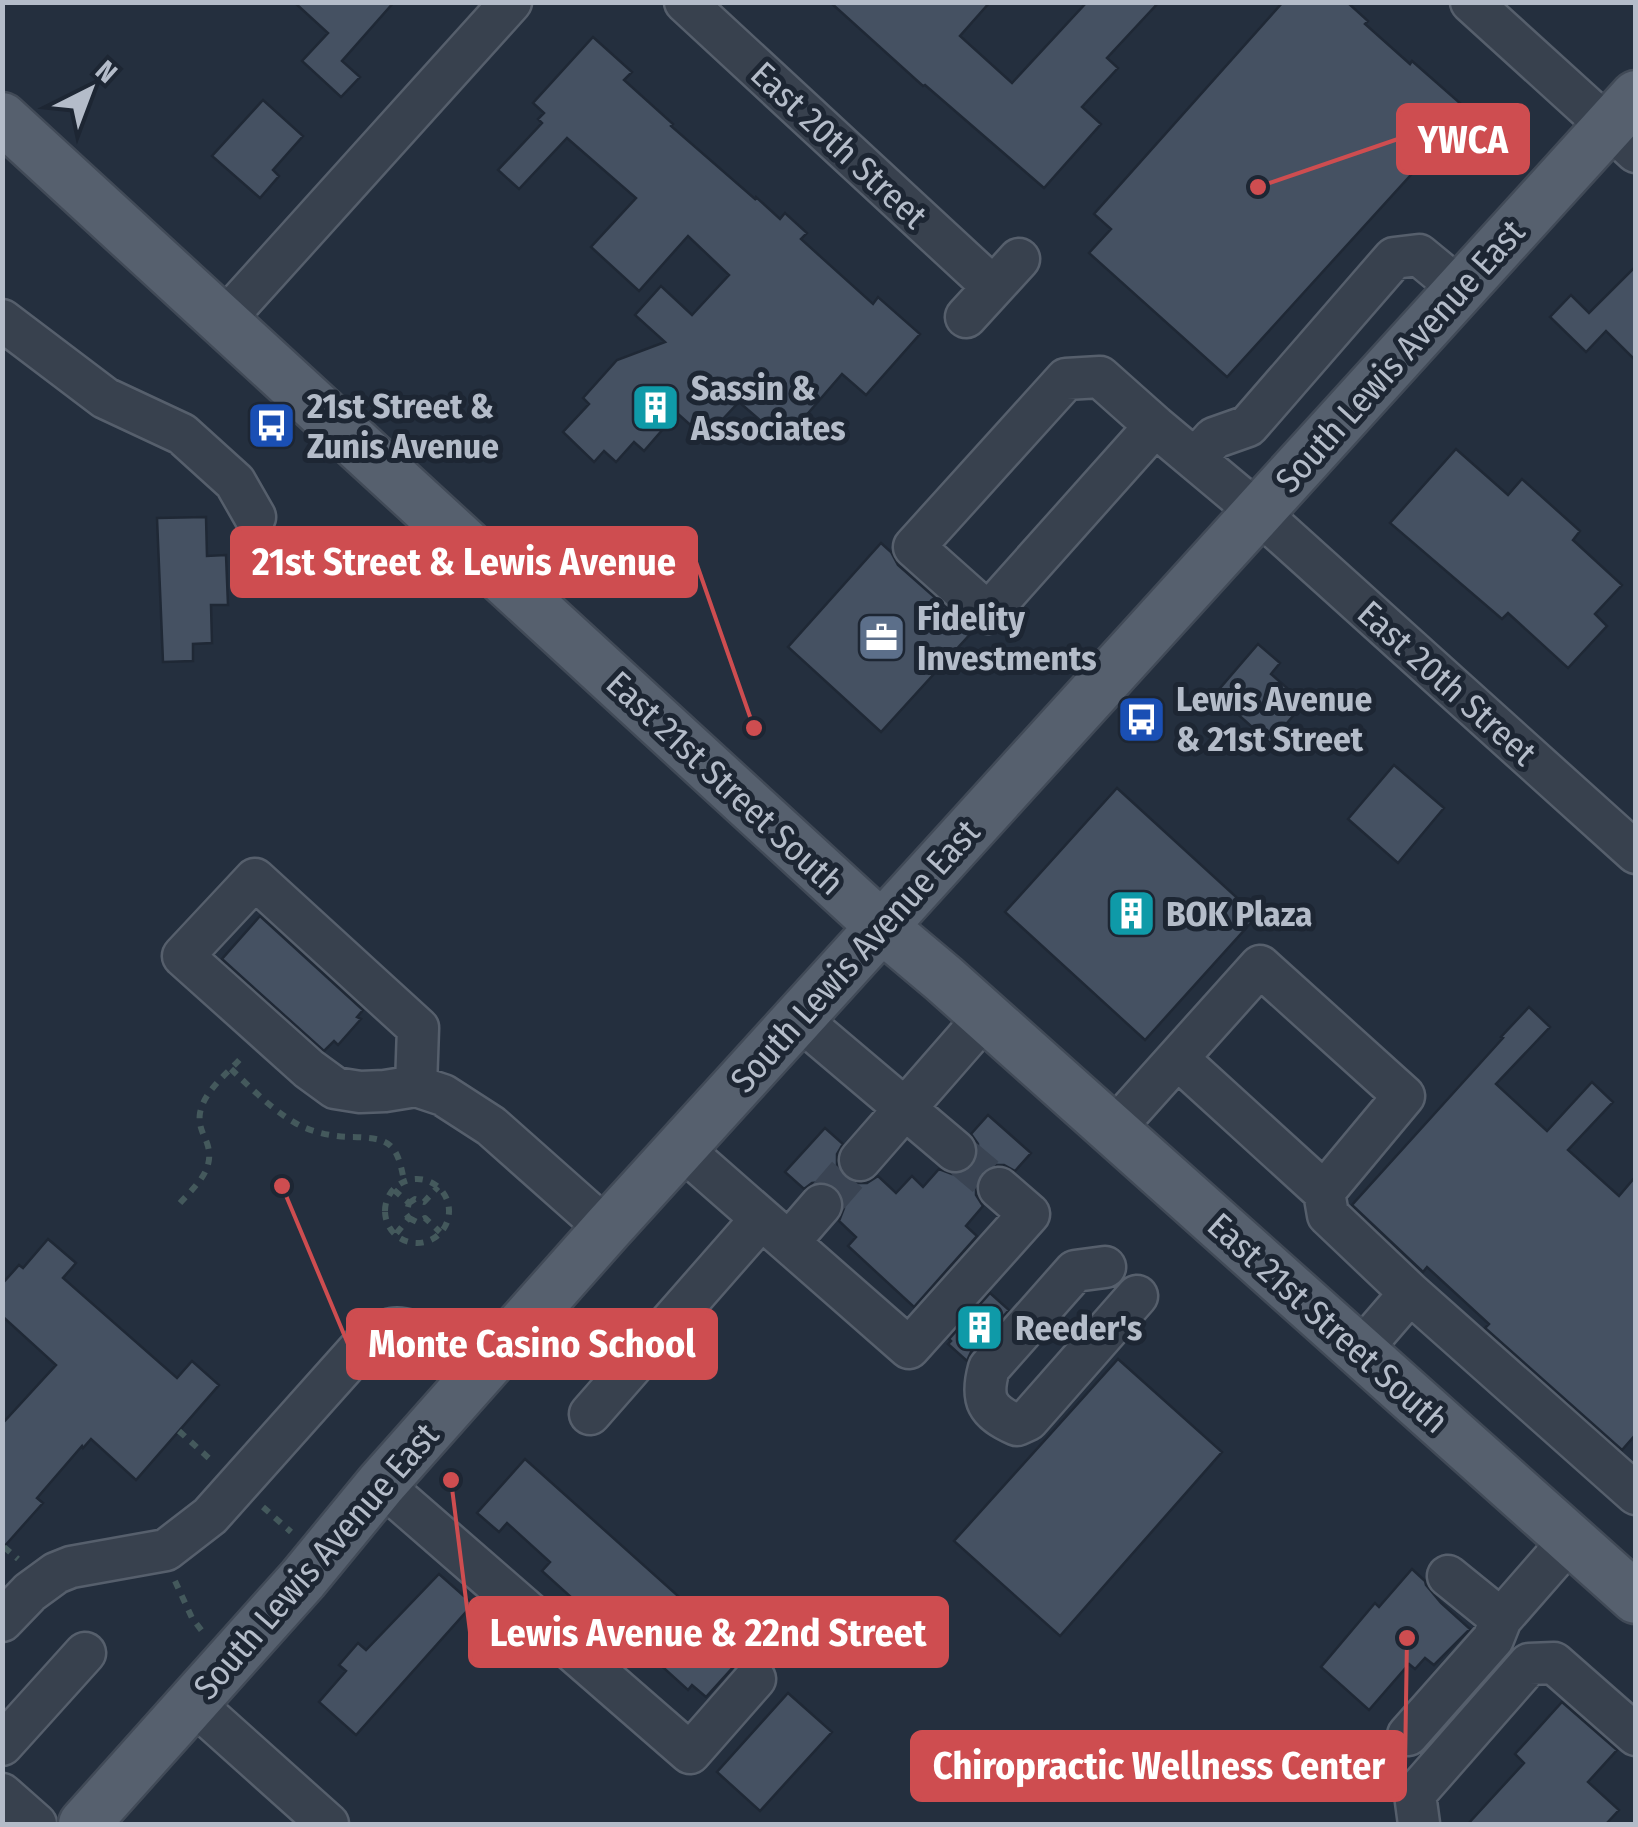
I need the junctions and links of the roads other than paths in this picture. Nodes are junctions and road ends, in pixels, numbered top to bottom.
1 (511, 2) edge
2 (684, 2) edge
3 (1471, 2) edge
4 (2, 118) edge
5 (1626, 125) edge
6 (1459, 288) junction
7 (966, 317) dead end
8 (2, 320) edge
9 (224, 320) junction
10 (1155, 426) junction
11 (1195, 459) junction
12 (1259, 513) junction
13 (255, 517) dead end
14 (1636, 853) edge
15 (881, 926) junction
16 (985, 1017) junction
17 (798, 1018) junction
18 (1178, 1059) junction
19 (416, 1086) junction
20 (904, 1108) junction
21 (1112, 1131) junction
22 (681, 1148) junction
23 (956, 1151) tunnel mouth
24 (860, 1160) tunnel mouth
25 (999, 1188) tunnel mouth
26 (1324, 1192) junction
27 (821, 1205) tunnel mouth
28 (606, 1229) junction
29 (775, 1230) junction
30 (1105, 1268) dead end
31 (1410, 1294) junction
32 (1137, 1296) dead end
33 (1360, 1351) junction
34 (475, 1378) junction
35 (590, 1414) dead end
36 (381, 1484) junction
37 (1636, 1494) edge
38 (1571, 1539) junction
39 (1448, 1576) dead end
40 (1636, 1598) edge
41 (1501, 1618) junction
42 (2, 1621) edge
43 (85, 1652) dead end
44 (755, 1679) dead end
45 (193, 1703) junction
46 (1408, 1735) dead end
47 (1636, 1736) edge
48 (2, 1745) edge
49 (2, 1794) edge
50 (36, 1824) edge
51 (84, 1824) edge
52 (328, 1824) edge
53 (1418, 1824) edge

1 - 9 street
2 - 7 street, East 20th Street
3 - 5 street
4 - 9 main road, East 21st Street South
5 - 6 main road, South Lewis Avenue East
6 - 11 street
6 - 12 main road, South Lewis Avenue East
8 - 13 street
9 - 15 main road, East 21st Street South
10 - 10 street, East 20th Street
10 - 11 street, East 20th Street
11 - 12 street, East 20th Street
12 - 14 street, East 20th Street
12 - 15 main road, South Lewis Avenue East
15 - 16 main road, East 21st Street South
15 - 17 main road, South Lewis Avenue East
16 - 20 street
16 - 21 main road, East 21st Street South
17 - 20 street
17 - 22 main road, South Lewis Avenue East
18 - 21 street
18 - 26 street
18 - 26 street
19 - 19 street
19 - 28 street
20 - 23 street
20 - 24 street
21 - 33 main road, East 21st Street South
22 - 28 main road, South Lewis Avenue East
22 - 29 street
25 - 29 street
26 - 31 street
27 - 29 street
28 - 34 main road, South Lewis Avenue East
29 - 35 street
30 - 32 street
31 - 33 street
31 - 37 street
33 - 38 main road, East 21st Street South
34 - 36 main road, South Lewis Avenue East
34 - 42 street
36 - 44 street
36 - 45 main road, South Lewis Avenue East
38 - 40 main road, East 21st Street South
38 - 41 street
39 - 41 street
41 - 46 street
43 - 48 street
45 - 51 main road, South Lewis Avenue East
45 - 52 street
47 - 53 street
49 - 50 street

